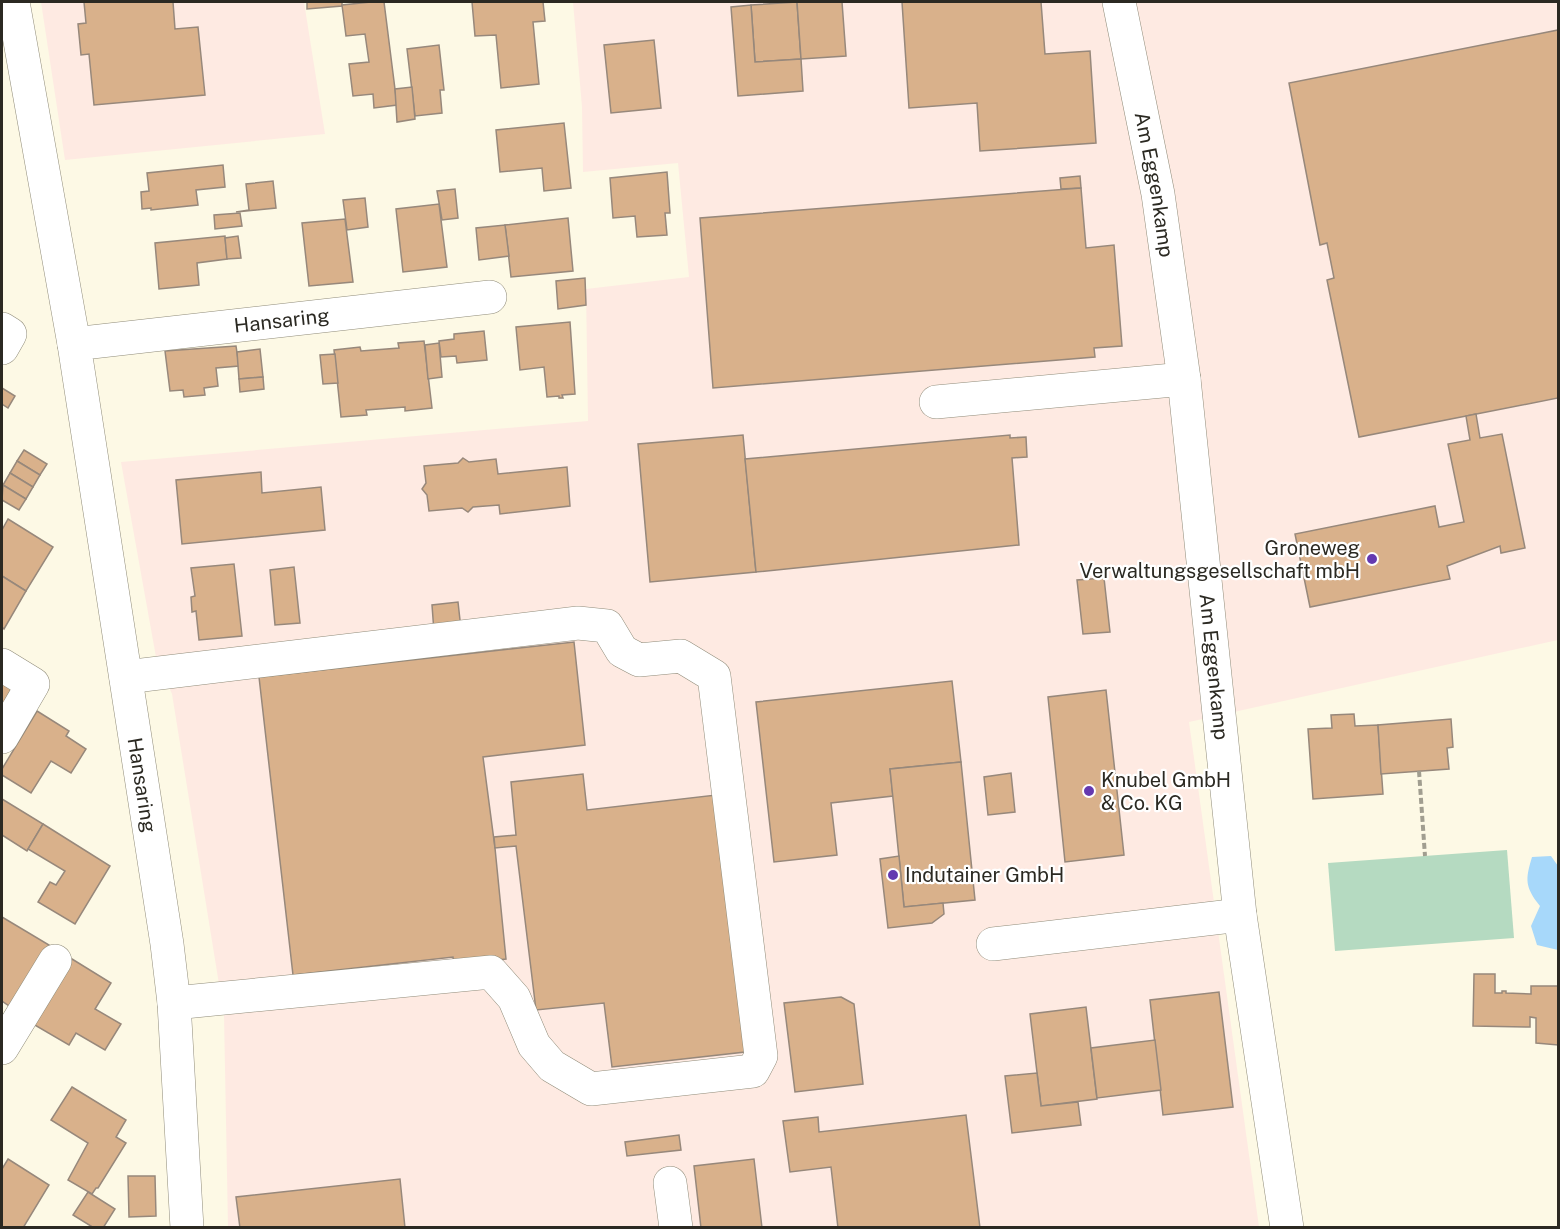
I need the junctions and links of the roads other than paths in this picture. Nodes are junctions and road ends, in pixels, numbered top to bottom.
1 (13, 2) edge
2 (1119, 2) edge
3 (490, 297) dead end
4 (2, 329) edge
5 (74, 344) junction
6 (2, 348) edge
7 (1184, 379) junction
8 (936, 402) dead end
9 (2, 665) edge
10 (126, 677) junction
11 (2, 737) edge
12 (1240, 915) junction
13 (993, 944) dead end
14 (55, 961) dead end
15 (174, 1004) junction
16 (2, 1048) edge
17 (670, 1183) dead end
18 (187, 1227) edge
19 (676, 1227) edge
20 (1287, 1227) edge

1 - 5 street, Hansaring
2 - 7 street, Am Eggenkamp
3 - 5 street, Hansaring
4 - 6 street
5 - 10 street, Hansaring
7 - 8 street
7 - 12 street, Am Eggenkamp
9 - 11 street
10 - 15 street, Hansaring
10 - 15 street
12 - 13 street
12 - 20 street, Am Eggenkamp
14 - 16 street
15 - 18 street, Hansaring
17 - 19 street

